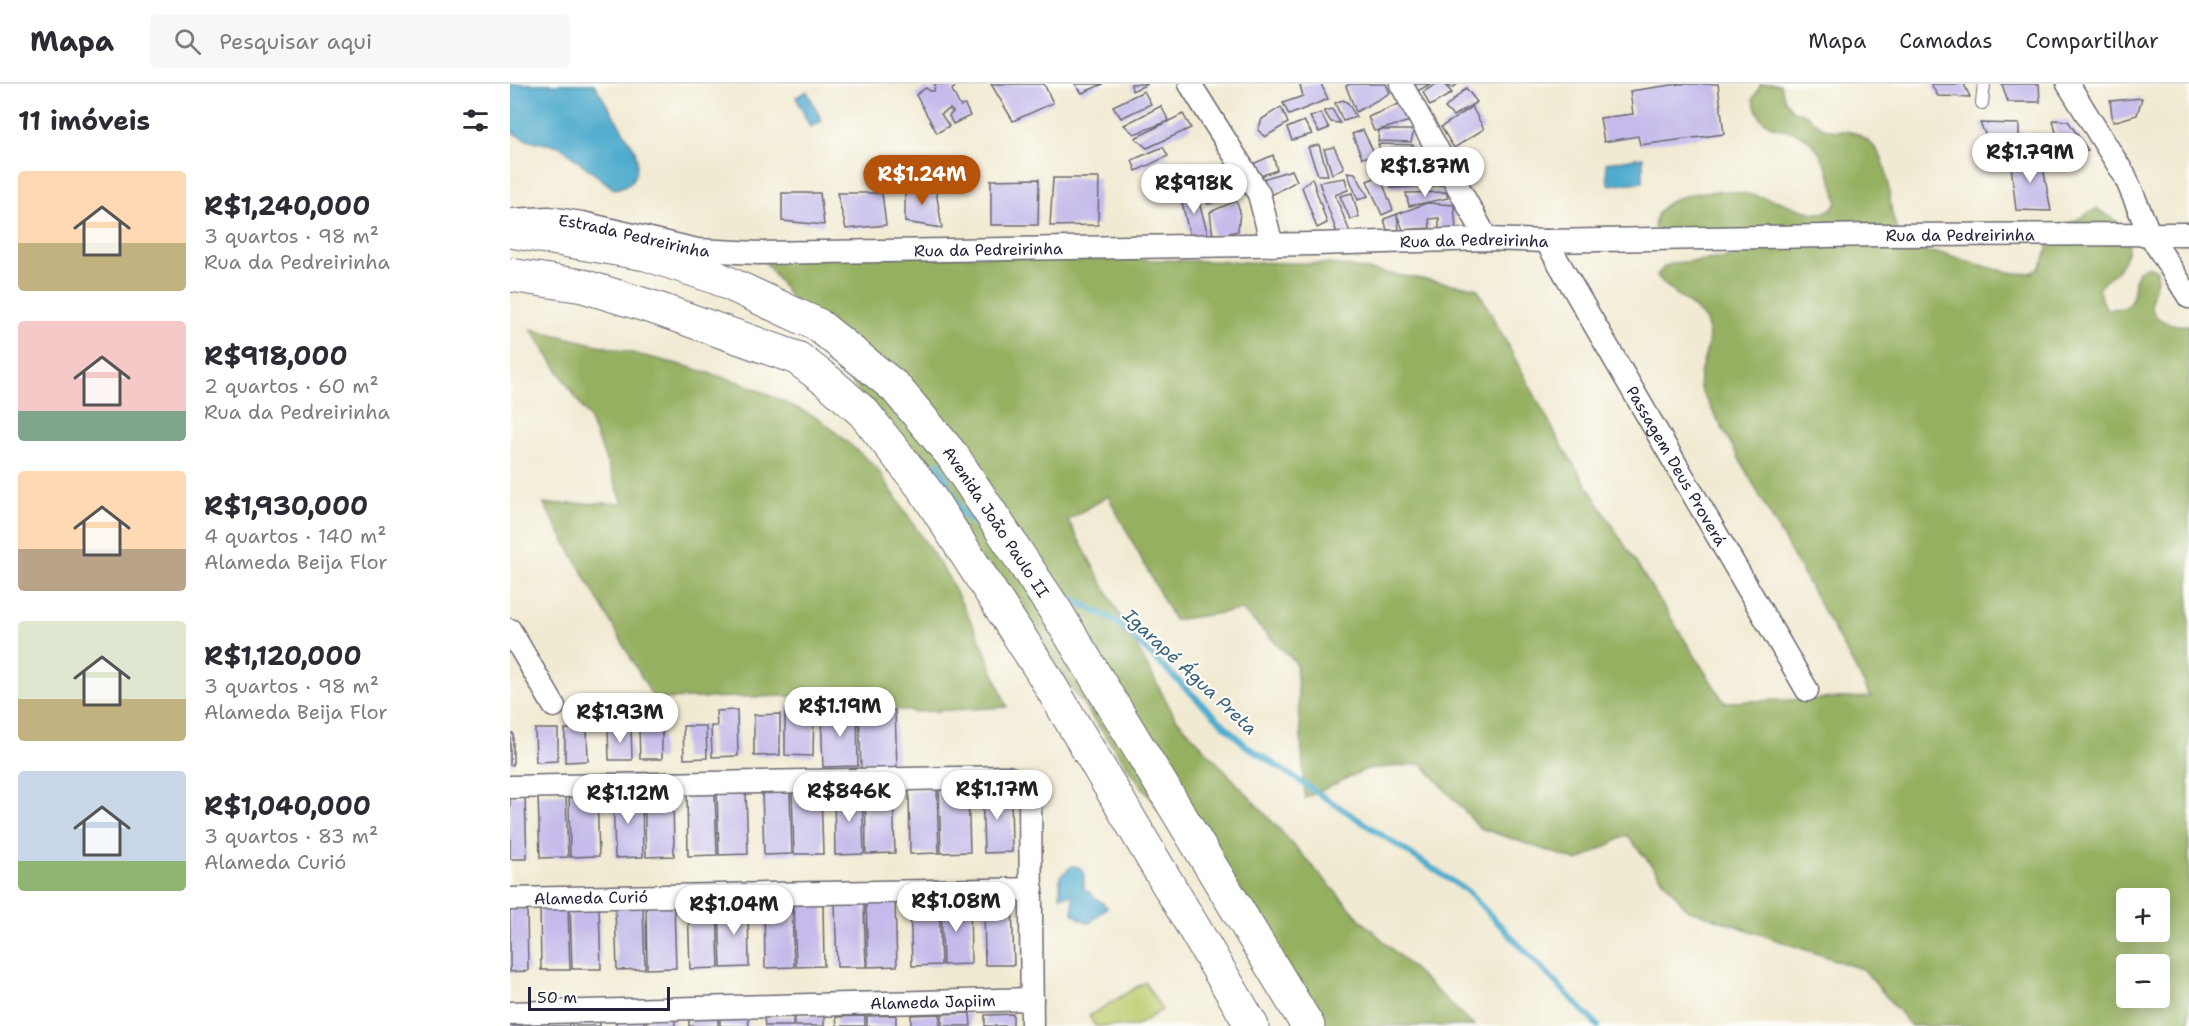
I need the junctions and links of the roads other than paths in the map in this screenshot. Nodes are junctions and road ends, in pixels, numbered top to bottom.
1 (1190, 84) edge
2 (1401, 84) edge
3 (1984, 84) edge
4 (2068, 84) edge
5 (1982, 103) dead end
6 (510, 220) edge
7 (510, 231) edge
8 (2189, 234) edge
9 (2150, 235) junction
10 (1487, 239) junction
11 (1546, 241) junction
12 (1272, 245) junction
13 (759, 253) joint
14 (510, 275) edge
15 (2189, 297) edge
16 (510, 630) edge
17 (1807, 690) dead end
18 (555, 706) dead end
19 (510, 787) edge
20 (1032, 889) junction
21 (510, 899) edge
22 (1032, 999) junction
23 (510, 1013) edge
24 (1032, 1026) edge
25 (1252, 1026) edge
26 (1308, 1026) edge

1 - 12 street
2 - 10 street
3 - 5 lane
4 - 9 street
6 - 13 street, Estrada Pedreirinha
7 - 26 main road, Avenida João Paulo II
8 - 9 street, Rua da Pedreirinha
9 - 11 street, Rua da Pedreirinha
9 - 15 street
10 - 11 street, Rua da Pedreirinha
10 - 12 street, Rua da Pedreirinha
11 - 17 street, Passagem Deus Proverá
12 - 13 street, Rua da Pedreirinha
14 - 25 main road
16 - 18 street
19 - 20 street
20 - 21 street, Alameda Curió
20 - 22 street
22 - 23 street, Alameda Japiim
22 - 24 street

